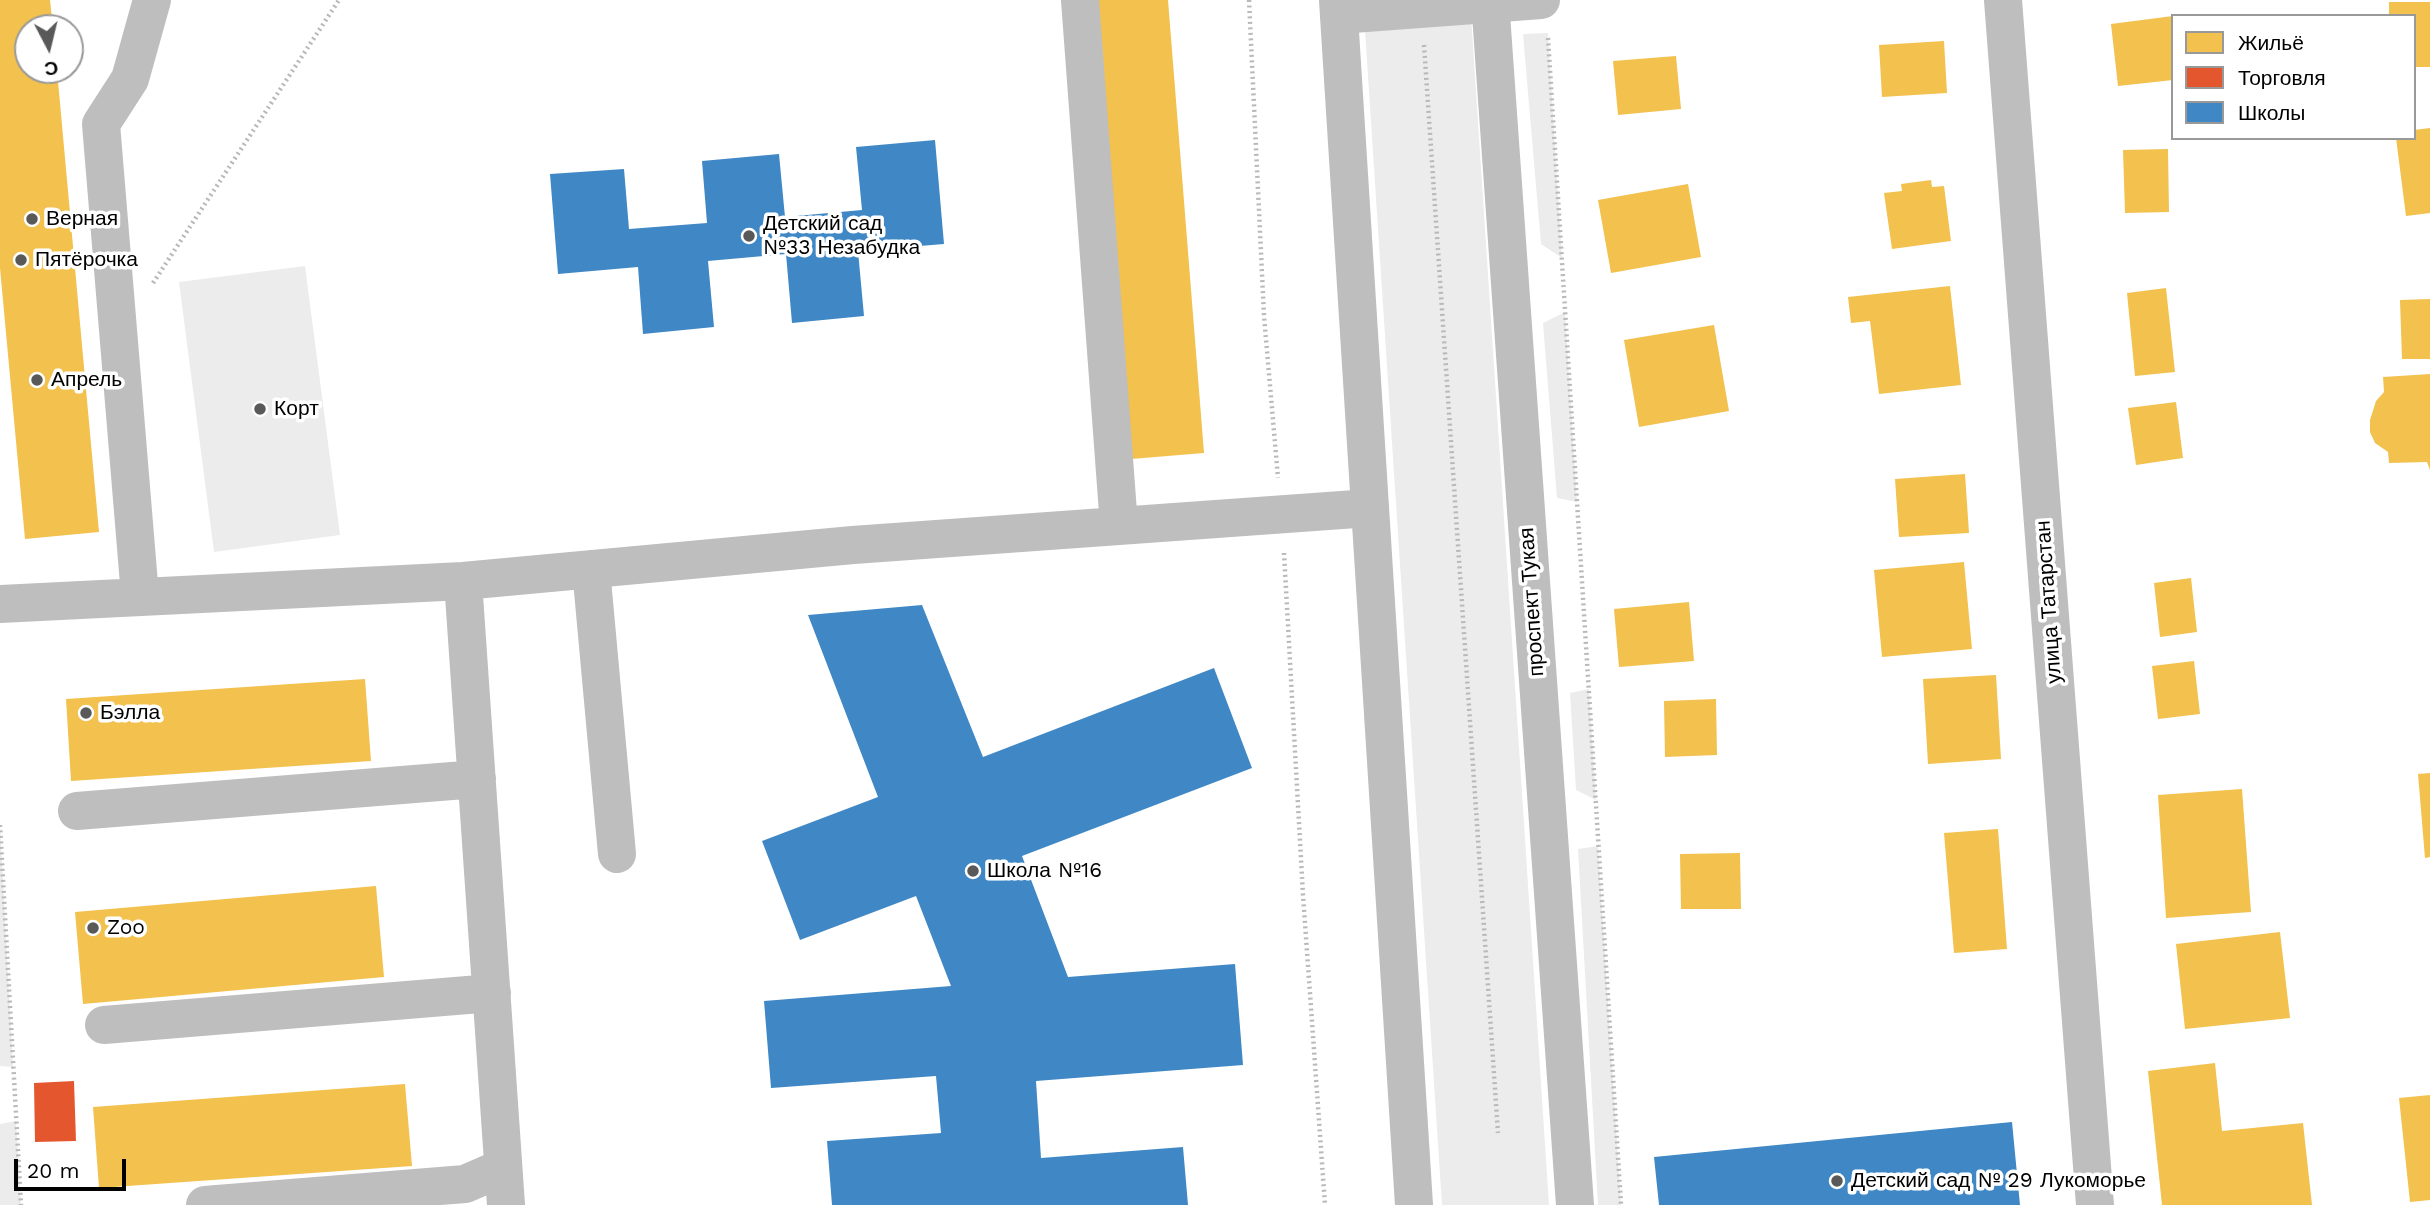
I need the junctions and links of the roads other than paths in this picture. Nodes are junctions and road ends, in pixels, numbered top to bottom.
1 (152, 0) edge
2 (1080, 0) edge
3 (2003, 0) edge
4 (1490, 2) edge
5 (1338, 8) edge
6 (1544, 16) edge
7 (1370, 508) junction
8 (1119, 526) junction
9 (591, 569) junction
10 (463, 581) junction
11 (140, 596) junction
12 (0, 604) edge
13 (477, 779) junction
14 (77, 811) dead end
15 (617, 854) dead end
16 (492, 993) junction
17 (104, 1025) dead end
18 (504, 1187) edge
19 (205, 1205) edge
20 (1414, 1205) edge
21 (1575, 1205) edge
22 (2095, 1205) edge

1 - 11 main road
2 - 8 main road
3 - 22 main road, улица Татарстан
4 - 5 main road
4 - 6 main road
4 - 21 main road, проспект Тукая
5 - 7 main road
7 - 8 main road
7 - 20 main road
8 - 9 main road
9 - 10 main road
9 - 15 main road
10 - 11 main road
10 - 13 main road
11 - 12 main road
13 - 14 main road
13 - 16 main road
16 - 17 main road
16 - 18 main road
18 - 19 main road

